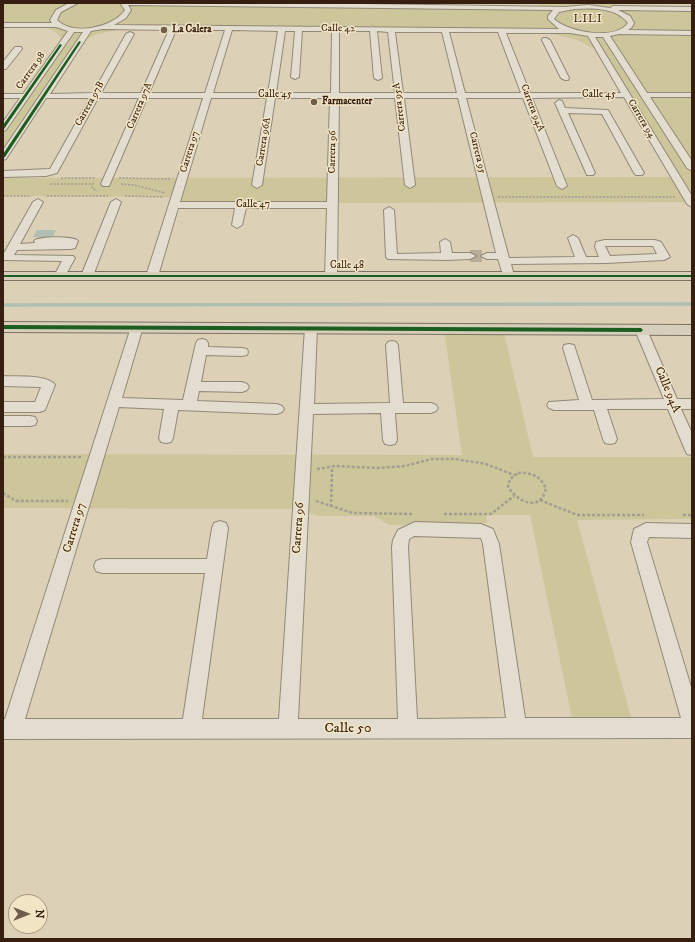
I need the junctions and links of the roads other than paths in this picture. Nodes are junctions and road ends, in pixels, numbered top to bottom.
1 (75, 3) edge
2 (123, 3) edge
3 (153, 3) edge
4 (548, 3) edge
5 (609, 3) edge
6 (338, 4) edge
7 (573, 5) edge
8 (588, 5) edge
9 (664, 6) edge
10 (526, 8) junction
11 (563, 8) junction
12 (603, 8) junction
13 (638, 8) junction
14 (692, 9) edge
15 (3, 25) edge
16 (23, 25) junction
17 (57, 25) junction
18 (103, 27) junction
19 (174, 27) junction
20 (229, 28) junction
21 (282, 28) junction
22 (336, 29) junction
23 (390, 29) junction
24 (72, 30) junction
25 (88, 30) junction
26 (445, 30) junction
27 (501, 30) junction
28 (132, 31) junction
29 (299, 31) junction
30 (531, 31) junction
31 (572, 31) junction
32 (621, 32) junction
33 (642, 32) junction
34 (323, 33) dead end
35 (376, 33) junction
36 (347, 34) dead end
37 (590, 34) junction
38 (605, 34) junction
39 (691, 34) edge
40 (546, 40) dead end
41 (80, 42) junction
42 (61, 45) junction
43 (616, 51) junction
44 (3, 53) edge
45 (601, 53) junction
46 (4, 64) edge
47 (294, 77) dead end
48 (378, 78) dead end
49 (564, 78) dead end
50 (334, 95) junction
51 (399, 95) junction
52 (462, 95) junction
53 (527, 95) junction
54 (556, 95) junction
55 (627, 95) junction
56 (645, 95) junction
57 (692, 95) edge
58 (3, 96) edge
59 (26, 96) junction
60 (44, 96) junction
61 (94, 96) junction
62 (144, 96) junction
63 (208, 96) junction
64 (271, 96) junction
65 (562, 110) junction
66 (3, 128) edge
67 (682, 152) junction
68 (692, 152) edge
69 (3, 157) edge
70 (692, 168) edge
71 (639, 173) dead end
72 (3, 174) edge
73 (590, 174) dead end
74 (106, 184) dead end
75 (257, 185) dead end
76 (410, 185) dead end
77 (562, 186) dead end
78 (38, 198) road end
79 (117, 198) road end
80 (176, 198) junction
81 (690, 201) edge
82 (241, 205) junction
83 (332, 205) junction
84 (389, 210) dead end
85 (237, 225) dead end
86 (574, 238) dead end
87 (39, 241) dead end
88 (445, 242) dead end
89 (590, 243) dead end
90 (13, 247) junction
91 (470, 256) tunnel mouth
92 (487, 256) tunnel mouth
93 (448, 257) junction
94 (504, 259) junction
95 (582, 260) junction
96 (601, 260) junction
97 (3, 276) edge
98 (60, 276) junction
99 (87, 276) junction
100 (152, 276) junction
101 (331, 276) junction
102 (508, 276) junction
103 (692, 276) edge
104 (137, 326) junction
105 (3, 327) edge
106 (312, 328) junction
107 (641, 330) junction
108 (692, 330) edge
109 (392, 345) dead end
110 (569, 348) dead end
111 (242, 352) dead end
112 (3, 381) edge
113 (193, 386) junction
114 (242, 387) dead end
115 (114, 402) junction
116 (672, 404) junction
117 (692, 404) edge
118 (172, 405) junction
119 (554, 405) dead end
120 (593, 405) junction
121 (189, 406) junction
122 (3, 407) edge
123 (431, 408) dead end
124 (277, 409) dead end
125 (307, 409) junction
126 (392, 409) junction
127 (3, 421) edge
128 (30, 421) dead end
129 (166, 438) dead end
130 (610, 439) dead end
131 (390, 440) dead end
132 (692, 450) edge
133 (220, 528) dead end
134 (692, 531) edge
135 (102, 566) dead end
136 (214, 566) junction
137 (692, 722) edge
138 (517, 728) junction
139 (692, 728) edge
140 (8, 729) edge
141 (191, 729) junction
142 (288, 729) junction
143 (408, 729) junction

1 - 17 street
2 - 3 street, Calle 42
2 - 18 street
3 - 6 street, Calle 42
4 - 10 street
5 - 13 street
6 - 10 street, Calle 42
7 - 8 street, Calle 42
7 - 11 street, Calle 42
8 - 12 street, Calle 42
9 - 13 street
9 - 14 street
10 - 11 street, Calle 42
11 - 31 street
12 - 13 street
12 - 32 street
15 - 16 street
16 - 17 street
16 - 42 street
17 - 24 street
18 - 25 street
18 - 28 street, Calle 42
19 - 20 street, Calle 42
19 - 28 street, Calle 42
19 - 62 street, Carrera 97A
20 - 21 street, Calle 42
20 - 63 street, Carrera 97
21 - 29 street, Calle 42
21 - 64 street, Carrera 96A
22 - 29 street, Calle 42
22 - 35 street, Calle 42
22 - 50 street, Carrera 96
23 - 26 street, Calle 42
23 - 35 street, Calle 42
23 - 51 street, Carrera 95A
24 - 25 street
24 - 42 street, Carrera 98
25 - 41 street
26 - 27 street, Calle 42
26 - 52 street, Carrera 95
27 - 30 street, Calle 42
27 - 53 street, Carrera 94A
28 - 41 street
28 - 61 street, Carrera 97B
29 - 34 street
29 - 47 street
30 - 31 street, Calle 42
30 - 45 street
31 - 37 street
32 - 33 street
32 - 38 street
33 - 39 street
33 - 43 street
35 - 36 street
35 - 48 street
37 - 38 street
37 - 45 street, Carrera 94
38 - 43 street, Carrera 94
40 - 49 street
41 - 60 street
42 - 59 street, Carrera 98
43 - 56 street, Carrera 94
44 - 46 street
45 - 55 street, Carrera 94
50 - 51 street, Calle 45
50 - 64 street, Calle 45
50 - 83 street, Carrera 96
51 - 52 street, Calle 45
51 - 76 street, Carrera 95A
52 - 53 street, Calle 45
52 - 94 street, Carrera 95
53 - 54 street, Calle 45
53 - 77 street, Carrera 94A
54 - 55 street, Calle 45
54 - 65 street
55 - 81 street, Carrera 94
56 - 57 street
56 - 67 street, Carrera 94
58 - 59 street
59 - 66 street, Carrera 98
60 - 61 street, Calle 45
60 - 69 street
61 - 62 street, Calle 45
61 - 72 street, Carrera 97B
62 - 63 street, Calle 45
62 - 74 street, Carrera 97A
63 - 64 street, Calle 45
63 - 80 street, Carrera 97
64 - 75 street, Carrera 96A
65 - 71 street
65 - 73 street
67 - 68 street
67 - 70 street, Carrera 94
78 - 90 street
79 - 99 street
80 - 82 street, Calle 47
80 - 100 street, Carrera 97
82 - 83 street, Calle 47
82 - 85 street
83 - 101 street, Carrera 96
84 - 93 street
86 - 95 street
87 - 90 street
88 - 93 street
89 - 96 street
90 - 98 street
91 - 93 street
92 - 94 street
94 - 95 street
94 - 102 street, Carrera 95
95 - 96 street
96 - 96 street
97 - 98 main road, Calle 48
98 - 99 main road, Calle 48
99 - 100 main road, Calle 48
100 - 101 main road, Calle 48
101 - 102 main road, Calle 48
102 - 103 main road, Calle 48
104 - 105 main road
104 - 106 main road
104 - 115 street, Carrera 97
106 - 107 main road
106 - 125 street, Carrera 96
107 - 108 main road
107 - 116 street, Calle 94A
109 - 126 street
110 - 120 street
111 - 113 street
112 - 122 street
113 - 114 street
113 - 121 street
115 - 118 street
115 - 140 street, Carrera 97
116 - 117 street
116 - 120 street
116 - 132 street, Calle 94A
118 - 121 street
118 - 129 street
119 - 120 street
120 - 130 street
121 - 124 street
123 - 126 street
125 - 126 street
125 - 142 street, Carrera 96
126 - 131 street
127 - 128 street
133 - 136 street
134 - 137 street
135 - 136 street
136 - 141 street
138 - 139 street, Calle 50
138 - 143 street, Calle 50
138 - 143 street
140 - 141 street, Calle 50
141 - 142 street, Calle 50
142 - 143 street, Calle 50

